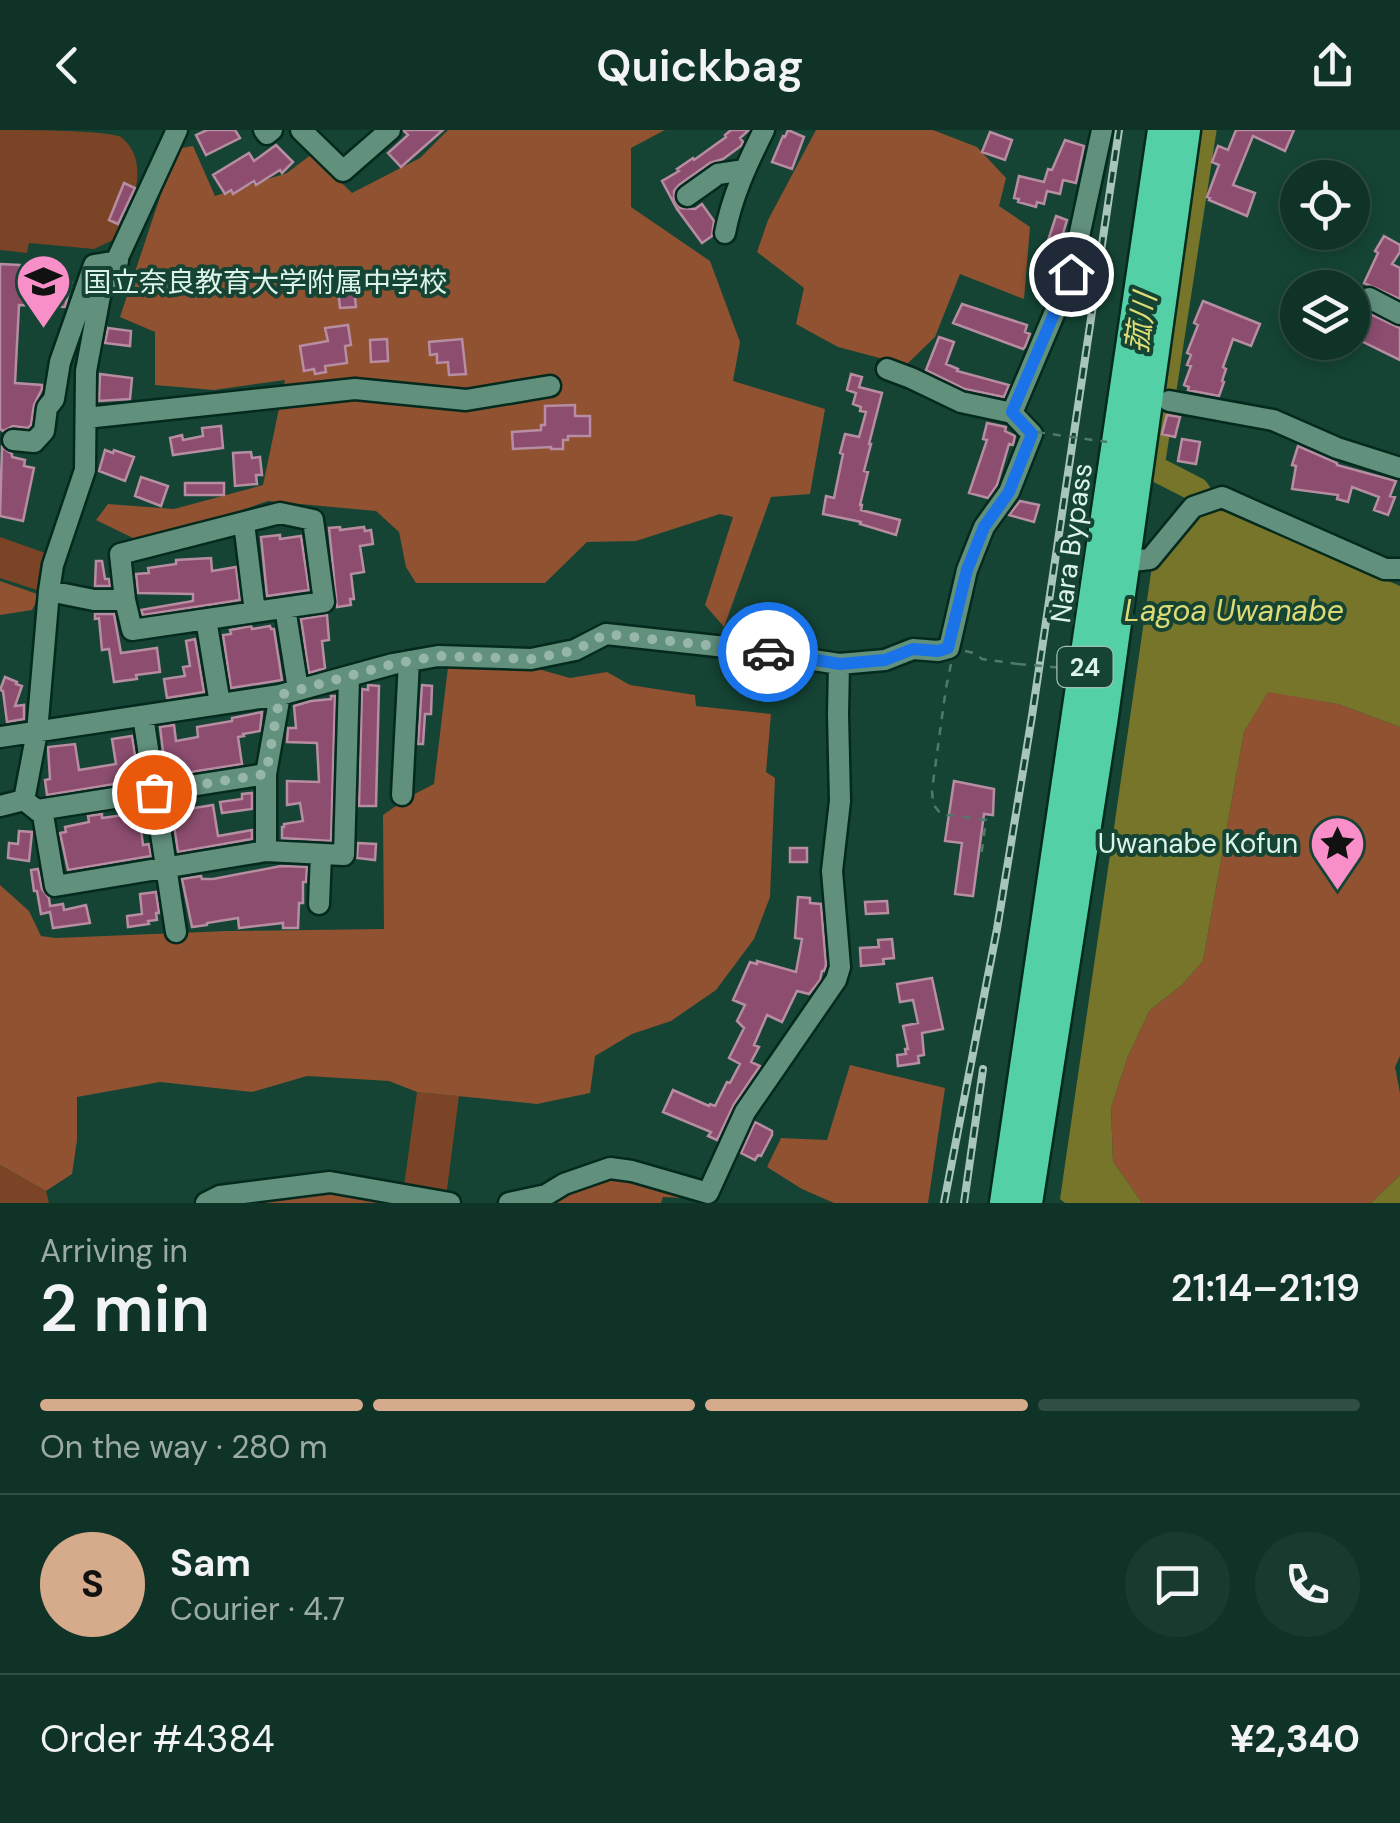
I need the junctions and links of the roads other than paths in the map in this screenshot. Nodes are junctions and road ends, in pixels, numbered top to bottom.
1 (177, 130) edge
2 (264, 130) edge
3 (272, 130) edge
4 (301, 130) edge
5 (390, 130) edge
6 (764, 130) edge
7 (1102, 130) edge
8 (1163, 130) edge
9 (1184, 130) edge
10 (744, 170) junction
11 (687, 196) dead end
12 (725, 233) dead end
13 (118, 261) junction
14 (1370, 299) edge
15 (1400, 314) edge
16 (887, 369) dead end
17 (550, 386) dead end
18 (1168, 401) dead end
19 (1012, 412) junction
20 (86, 418) junction
21 (5, 440) edge
22 (1400, 468) edge
23 (244, 522) junction
24 (1123, 562) junction
25 (1395, 571) edge
26 (49, 591) junction
27 (125, 600) junction
28 (285, 608) junction
29 (256, 612) junction
30 (206, 619) junction
31 (410, 661) junction
32 (840, 664) junction
33 (350, 678) junction
34 (289, 692) junction
35 (220, 704) junction
36 (143, 716) junction
37 (37, 732) junction
38 (0, 738) edge
39 (266, 774) junction
40 (154, 792) junction
41 (402, 795) dead end
42 (31, 805) junction
43 (0, 806) edge
44 (266, 851) junction
45 (322, 854) junction
46 (166, 868) junction
47 (319, 904) dead end
48 (176, 932) dead end
49 (707, 1198) edge
50 (206, 1203) edge
51 (450, 1203) edge
52 (509, 1203) edge
53 (1006, 1203) edge
54 (1028, 1203) edge

1 - 13 street
2 - 3 street
4 - 5 street
6 - 10 street
7 - 19 street
8 - 53 highway, Nara Bypass / 24
9 - 24 highway, Nara Bypass / 24
10 - 11 street
10 - 12 street
13 - 20 street
13 - 21 street
14 - 15 street
16 - 19 street
17 - 20 street
18 - 22 street
19 - 32 street
20 - 26 street
23 - 27 street
23 - 28 street
23 - 29 street
24 - 25 street
24 - 54 highway, Nara Bypass / 24
26 - 27 street
26 - 37 street
27 - 30 street
28 - 29 street
28 - 34 street
29 - 30 street
30 - 35 street
31 - 32 street
31 - 33 street
31 - 41 street
32 - 49 street
33 - 34 street
33 - 45 street
34 - 35 street
34 - 39 street
35 - 36 street
36 - 37 street
36 - 40 street
37 - 38 street
37 - 42 street
39 - 40 street
39 - 44 street
40 - 42 street
40 - 46 street
42 - 43 street
42 - 46 street
44 - 45 street
44 - 46 street
45 - 47 street
46 - 48 street
49 - 52 street
50 - 51 street

